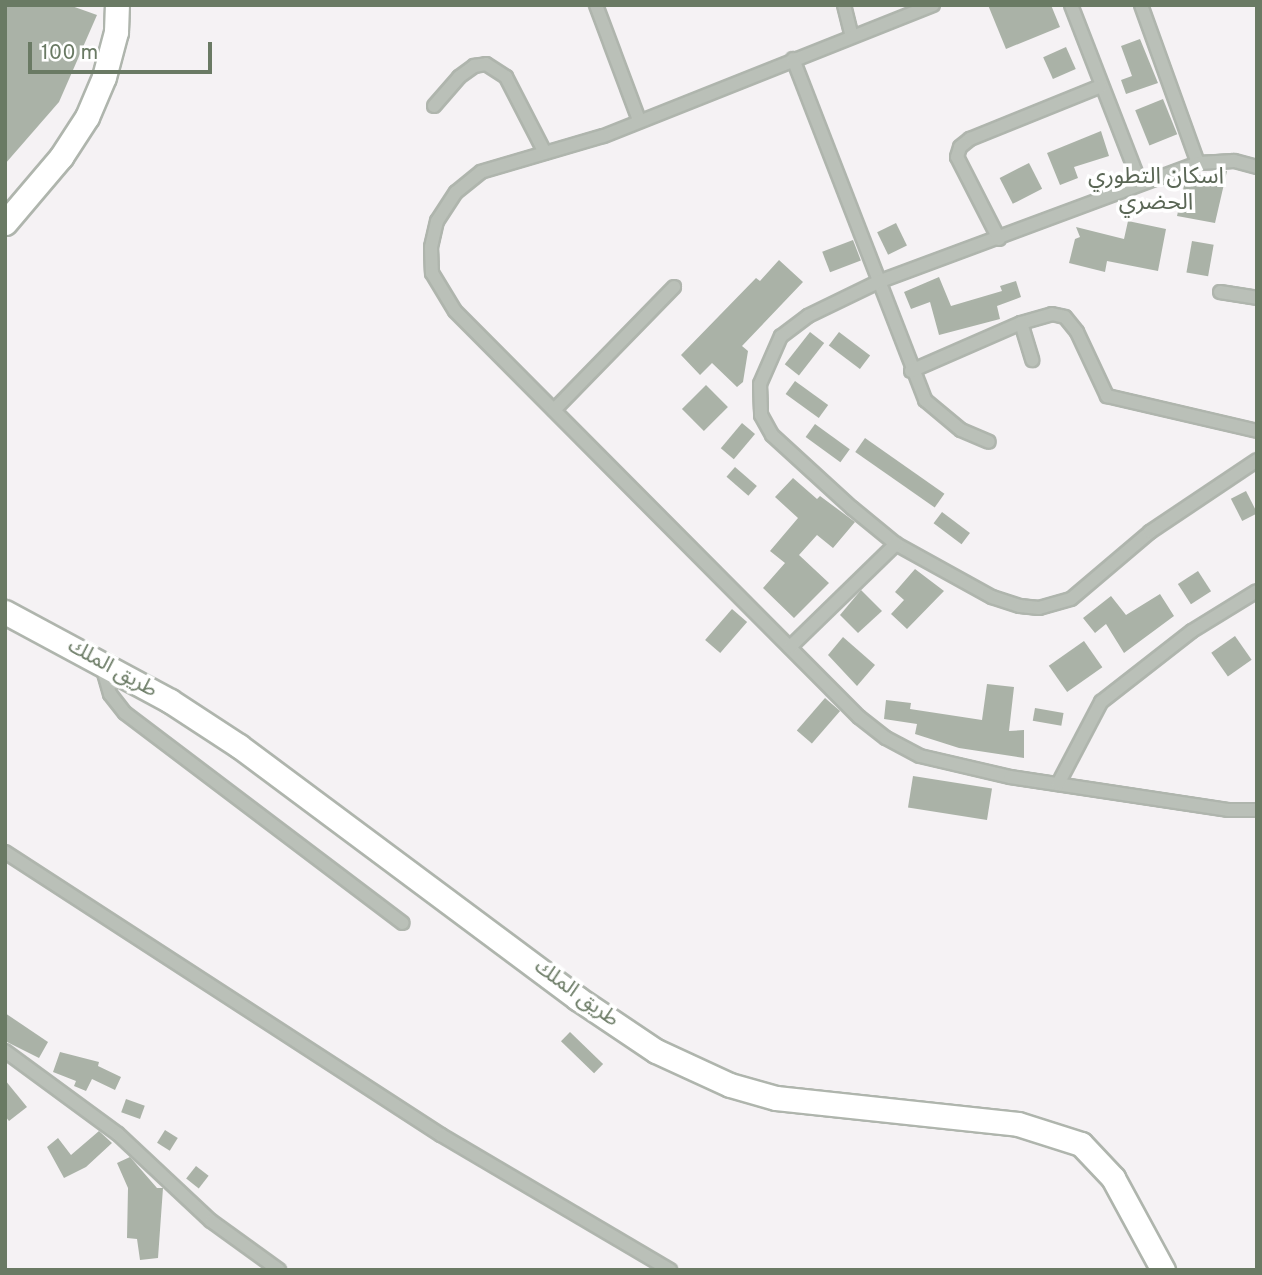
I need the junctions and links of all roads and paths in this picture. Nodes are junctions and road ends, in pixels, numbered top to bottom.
1 (117, 5) edge
2 (596, 5) edge
3 (844, 5) edge
4 (933, 5) edge
5 (1071, 5) edge
6 (1141, 5) edge
7 (852, 36) junction
8 (793, 59) junction
9 (1101, 86) junction
10 (434, 106) dead end
11 (639, 120) junction
12 (545, 153) junction
13 (1198, 163) junction
14 (1257, 167) edge
15 (1140, 183) junction
16 (5, 223) edge
17 (999, 239) junction
18 (880, 281) junction
19 (674, 287) dead end
20 (1220, 292) dead end
21 (1257, 298) edge
22 (1021, 323) junction
23 (1032, 360) dead end
24 (911, 371) junction
25 (554, 411) junction
26 (1257, 431) edge
27 (989, 442) dead end
28 (1257, 460) edge
29 (896, 544) junction
30 (1257, 591) edge
31 (5, 612) edge
32 (790, 647) junction
33 (101, 661) junction
34 (1058, 784) junction
35 (1257, 810) edge
36 (5, 852) edge
37 (403, 923) dead end
38 (5, 1051) edge
39 (279, 1270) edge
40 (670, 1270) edge
41 (1163, 1270) edge

1 - 16 main road
2 - 11 street
3 - 7 street
4 - 7 street
5 - 9 street
6 - 13 street
7 - 8 street
8 - 11 street
8 - 18 street
9 - 15 street
9 - 17 street
10 - 12 street
11 - 12 street
12 - 25 street
13 - 14 street
13 - 15 street
15 - 17 street
17 - 18 street
18 - 24 street
18 - 29 street
19 - 25 street
20 - 21 street
22 - 23 street
22 - 24 street
22 - 26 street
24 - 27 street
25 - 32 street
28 - 29 street
29 - 32 street
30 - 34 street
31 - 33 main road, طريق الملك
32 - 34 street
33 - 37 street
33 - 41 main road, طريق الملك
34 - 35 street
36 - 40 street
38 - 39 street

